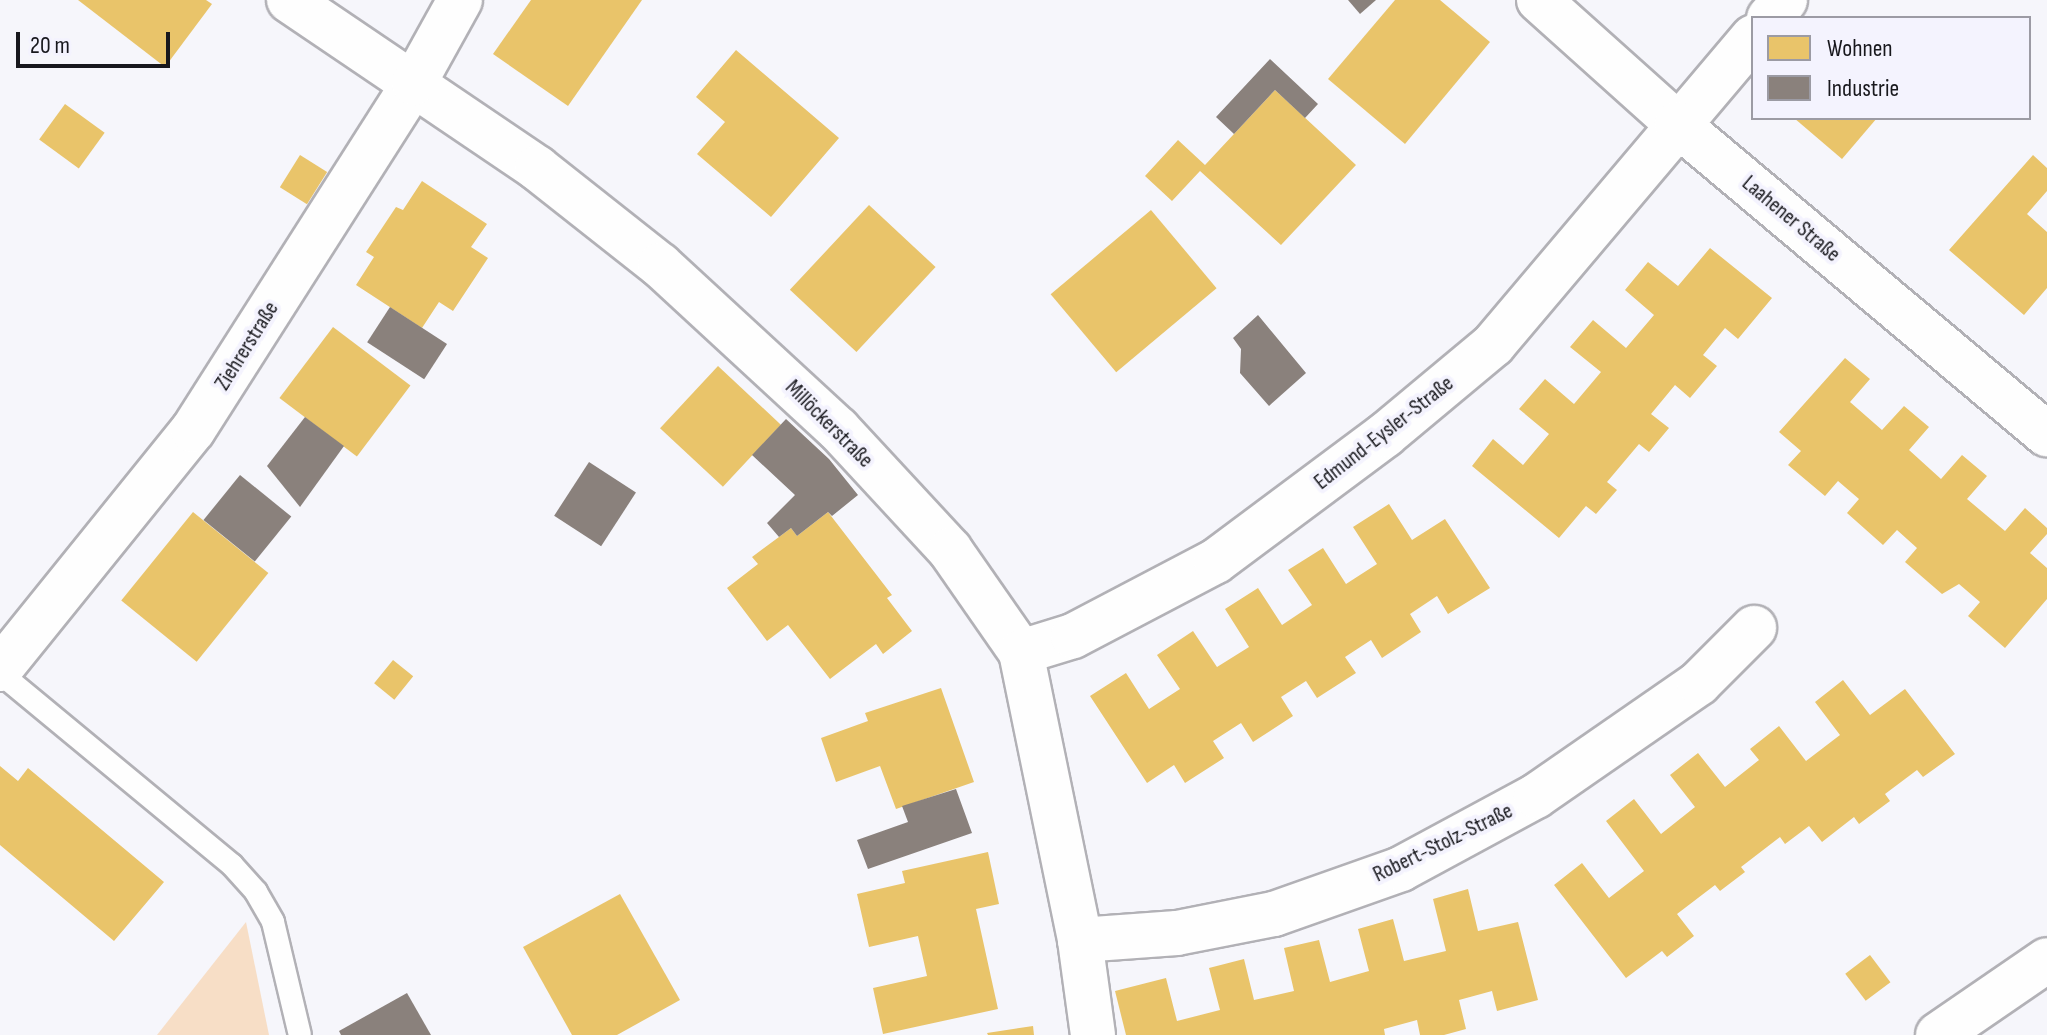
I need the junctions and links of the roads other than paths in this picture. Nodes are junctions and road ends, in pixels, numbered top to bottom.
1 (289, 0) edge
2 (460, 0) edge
3 (1539, 0) edge
4 (1785, 0) edge
5 (1771, 16) edge
6 (1751, 39) edge
7 (414, 83) junction
8 (1677, 124) junction
9 (2047, 434) edge
10 (1754, 628) dead end
11 (1021, 652) junction
12 (0, 671) edge
13 (1080, 940) junction
14 (2047, 960) edge
15 (300, 1035) edge
16 (1093, 1035) edge
17 (1938, 1035) edge

1 - 7 street, Millöckerstraße
2 - 7 street, Ziehrerstraße
3 - 8 street, Laahener Straße
4 - 5 street
6 - 8 street, Edmund-Eysler-Straße
7 - 11 street, Millöckerstraße
7 - 12 street, Ziehrerstraße
8 - 9 street, Laahener Straße
8 - 11 street, Edmund-Eysler-Straße
10 - 13 street, Robert-Stolz-Straße
11 - 13 street, Millöckerstraße
12 - 15 lane, Ziehrerstraße
13 - 16 street, Millöckerstraße
14 - 17 street

